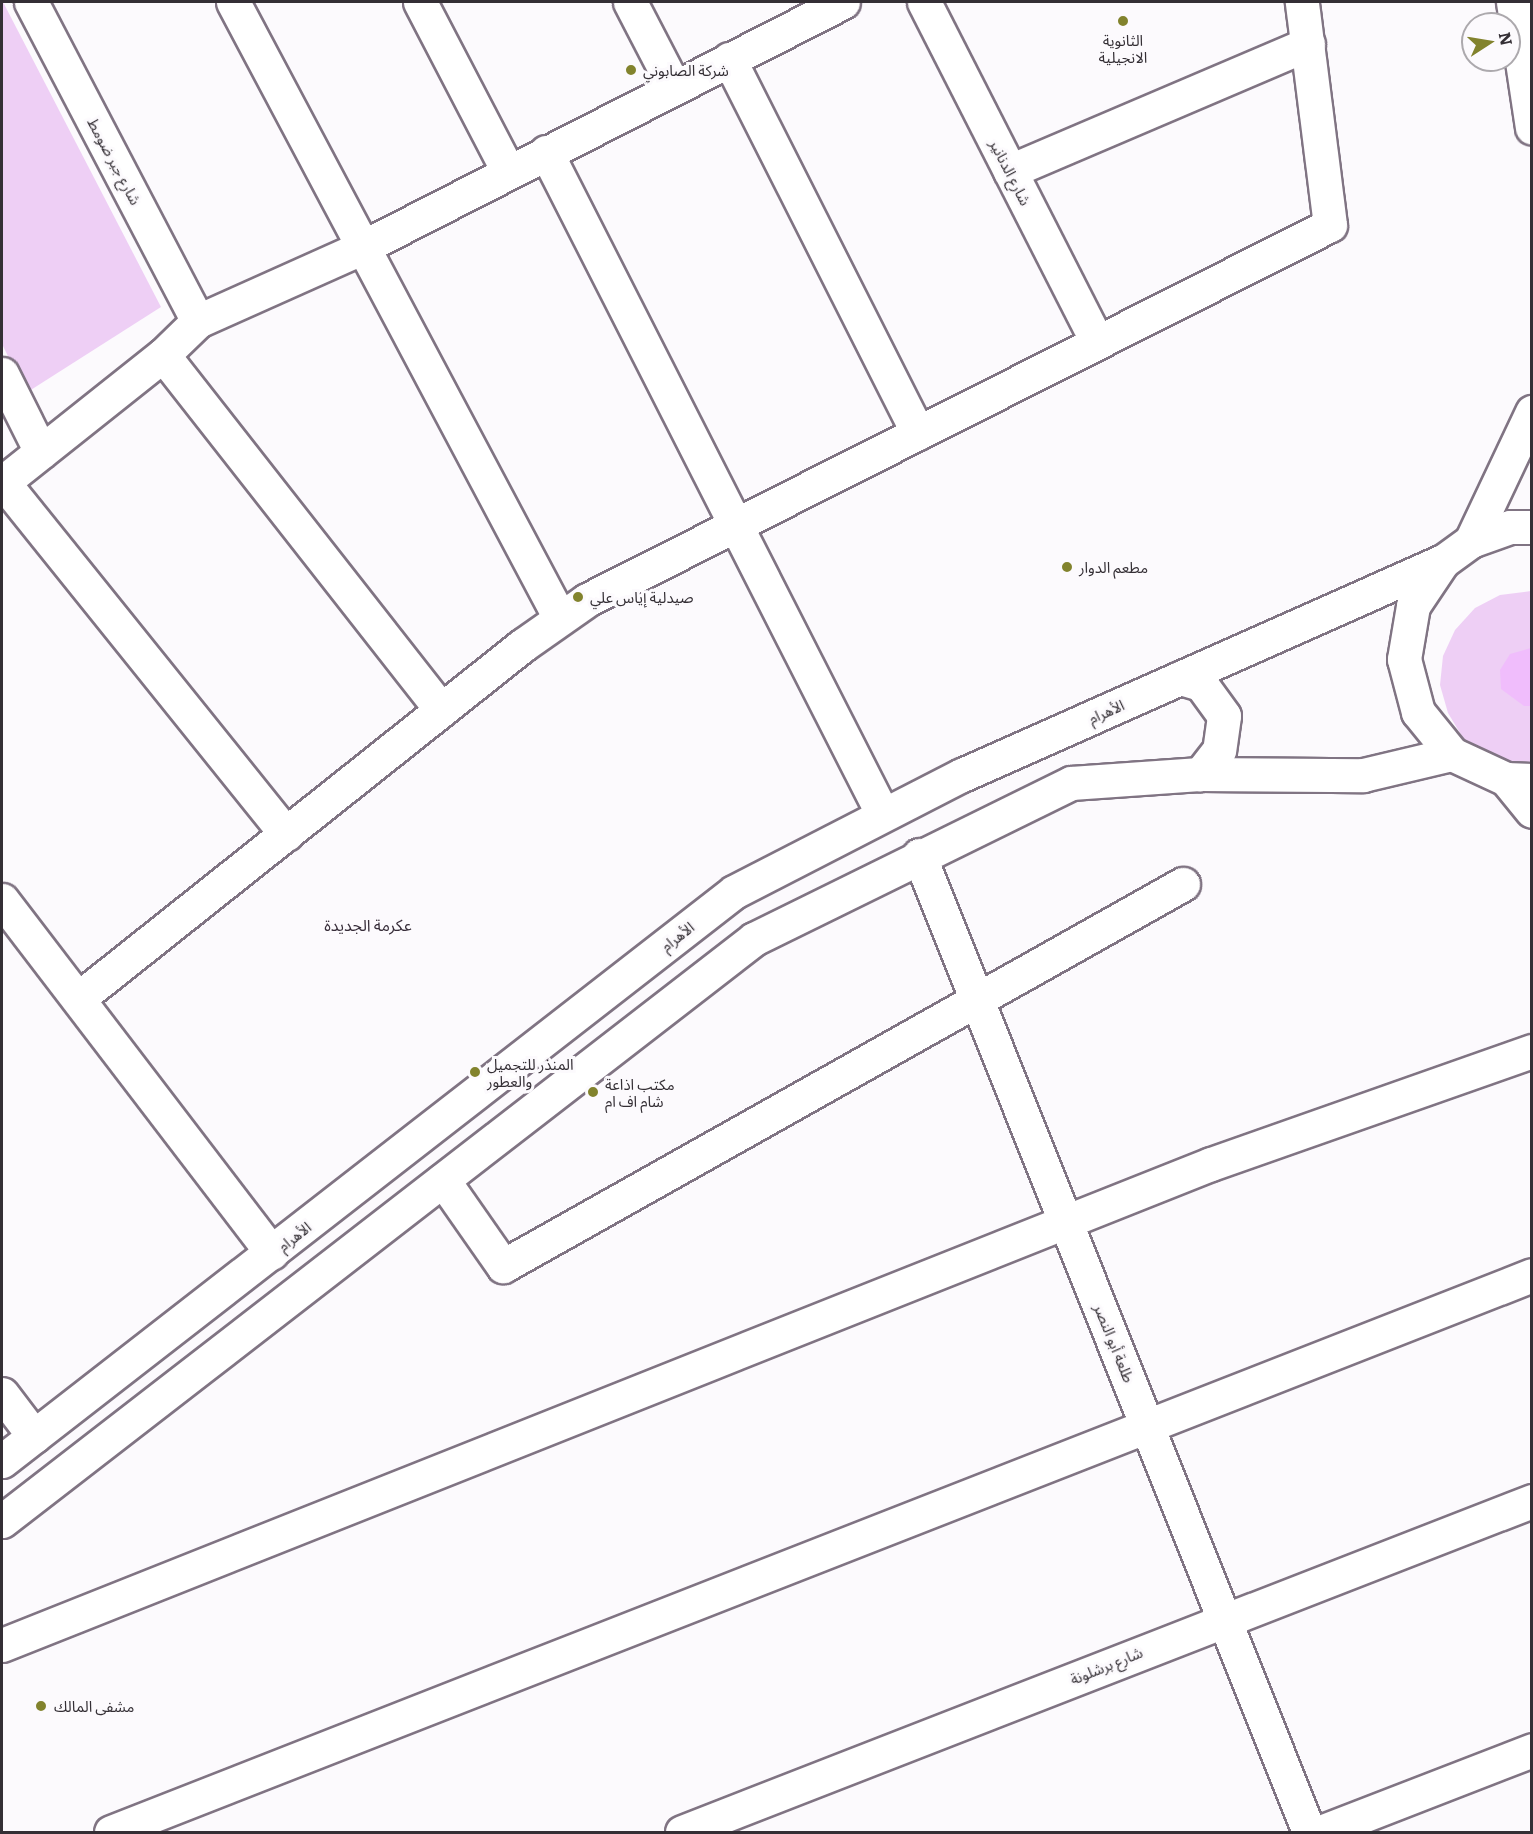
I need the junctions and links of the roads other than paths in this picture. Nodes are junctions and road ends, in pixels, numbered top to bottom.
1 (31, 2) edge
2 (233, 2) edge
3 (420, 2) edge
4 (630, 2) edge
5 (843, 2) edge
6 (924, 2) edge
7 (1302, 2) edge
8 (1513, 2) edge
9 (1308, 44) junction
10 (729, 59) junction
11 (674, 87) junction
12 (1532, 128) edge
13 (546, 152) junction
14 (508, 171) junction
15 (1010, 171) junction
16 (361, 248) junction
17 (198, 321) junction
18 (1097, 342) junction
19 (163, 355) junction
20 (2, 374) edge
21 (1532, 412) edge
22 (918, 433) junction
23 (40, 452) junction
24 (2, 483) edge
25 (737, 524) junction
26 (1532, 527) edge
27 (1471, 541) junction
28 (1443, 561) junction
29 (560, 618) junction
30 (1180, 678) junction
31 (441, 710) junction
32 (1452, 754) junction
33 (1200, 774) junction
34 (1519, 780) edge
35 (1532, 811) edge
36 (882, 813) junction
37 (286, 834) junction
38 (919, 855) junction
39 (1183, 884) dead end
40 (2, 900) edge
41 (79, 998) junction
42 (979, 1001) junction
43 (1532, 1051) edge
44 (442, 1180) junction
45 (1067, 1224) junction
46 (272, 1253) junction
47 (1532, 1275) edge
48 (2, 1394) edge
49 (1148, 1428) junction
50 (34, 1436) junction
51 (2, 1461) edge
52 (1532, 1501) edge
53 (2, 1521) edge
54 (1224, 1618) junction
55 (2, 1645) edge
56 (1532, 1750) edge
57 (111, 1833) edge
58 (682, 1833) edge
59 (1309, 1833) edge
60 (1321, 1833) edge

1 - 17 main road, شارع جبر ضومط
2 - 16 main road
3 - 14 main road
4 - 11 main road
5 - 10 main road
6 - 15 main road, شارع الدنانير
7 - 9 main road
8 - 12 main road
9 - 15 main road
9 - 18 main road
10 - 11 main road
10 - 22 main road
11 - 13 main road
13 - 14 main road
13 - 25 main road
14 - 16 main road
15 - 18 main road, شارع الدنانير
16 - 17 main road
16 - 29 main road
17 - 19 main road
18 - 22 main road
19 - 23 main road
19 - 31 main road
20 - 23 main road
21 - 27 main road
22 - 25 main road
23 - 24 main road
24 - 37 main road
25 - 29 main road
25 - 36 main road
26 - 27 main road
27 - 28 main road
28 - 30 main road, الأهرام
28 - 32 main road
29 - 31 main road
30 - 33 main road
30 - 36 main road, الأهرام
31 - 37 main road
32 - 33 main road
32 - 34 main road
33 - 38 main road
34 - 35 main road
36 - 46 main road, الأهرام
37 - 41 main road
38 - 42 main road, طلعة أبو النصر
38 - 44 main road
39 - 42 main road
40 - 41 main road
41 - 46 main road
42 - 44 main road
42 - 45 main road, طلعة أبو النصر
43 - 45 main road
44 - 53 main road
45 - 49 main road, طلعة أبو النصر
45 - 55 main road
46 - 50 main road, الأهرام
47 - 49 main road
48 - 50 main road
49 - 54 main road, طلعة أبو النصر
49 - 57 main road
50 - 51 main road, الأهرام
52 - 54 main road, شارع برشلونة
54 - 58 main road, شارع برشلونة
54 - 59 main road, طلعة أبو النصر
56 - 60 main road

